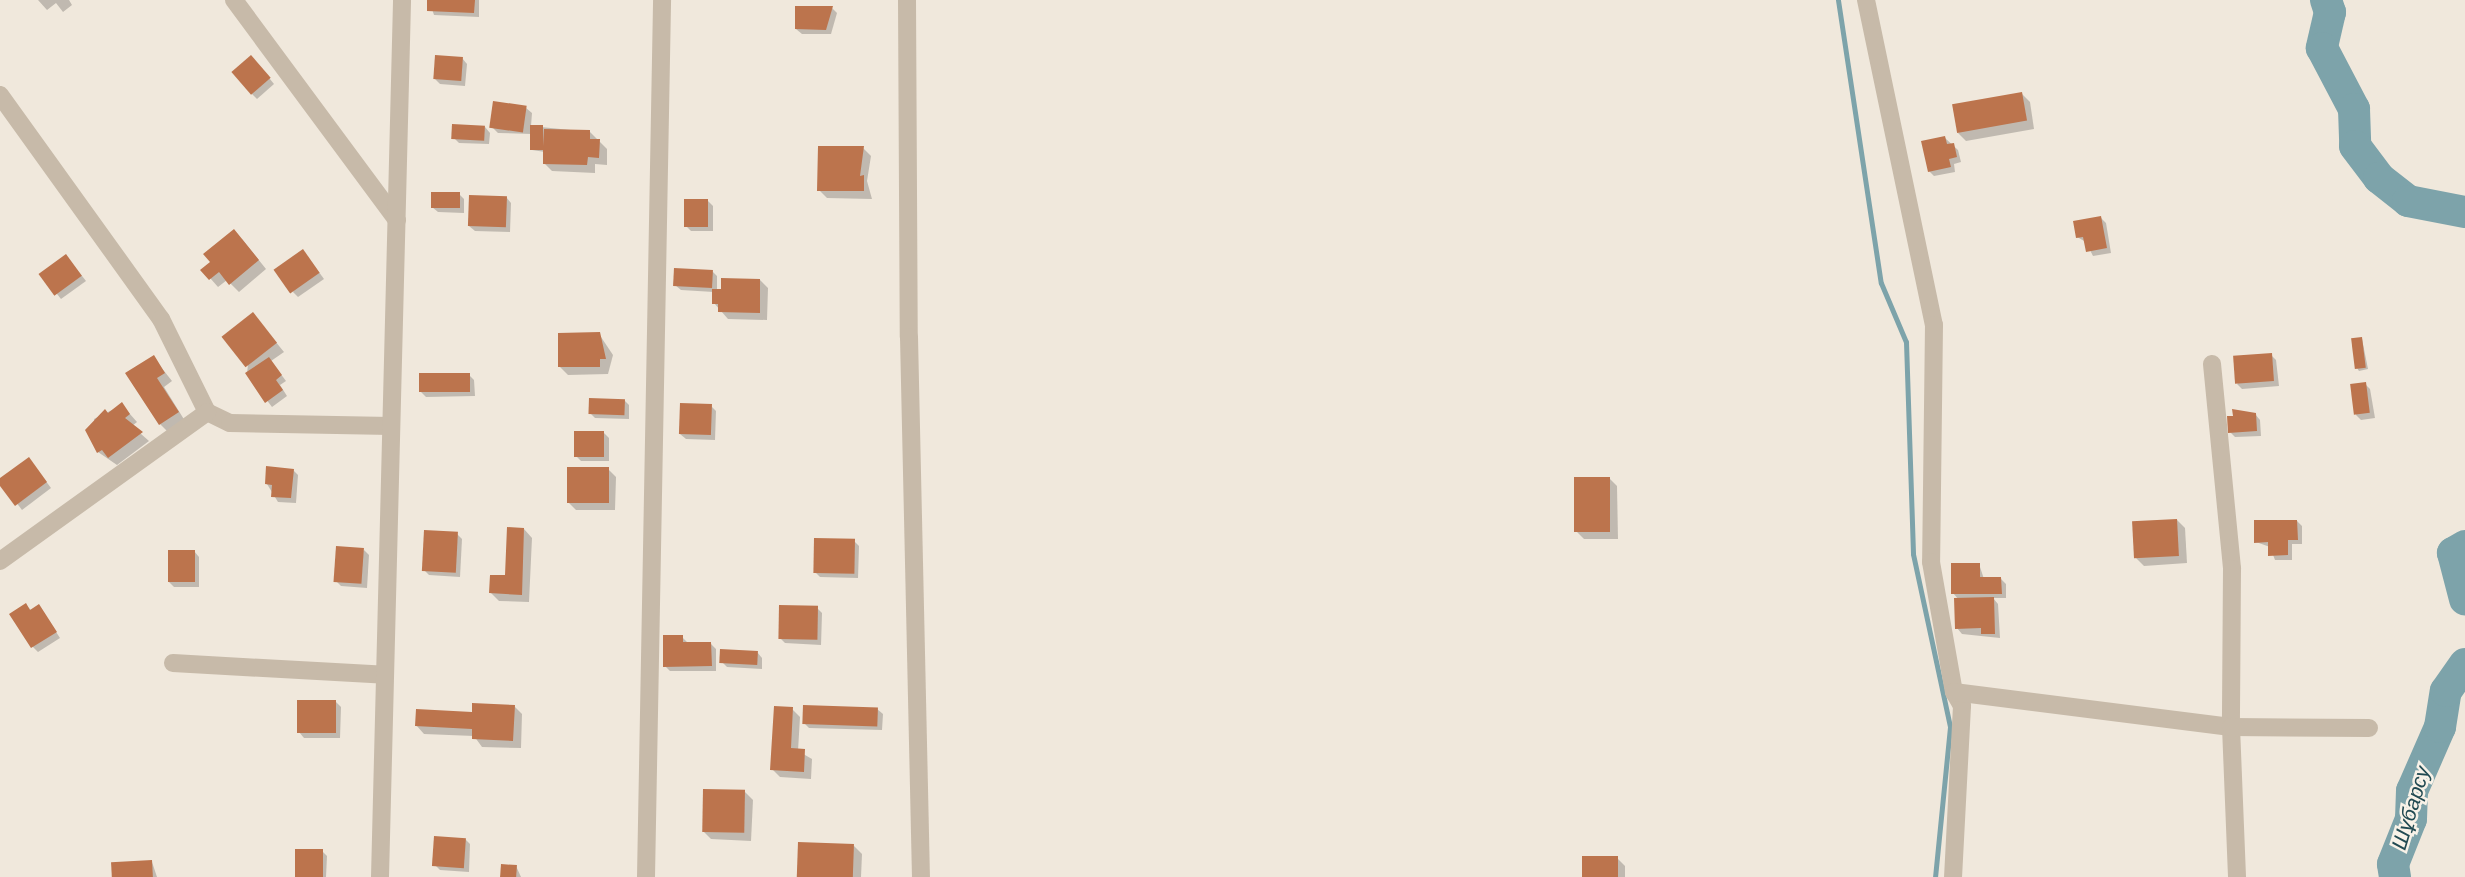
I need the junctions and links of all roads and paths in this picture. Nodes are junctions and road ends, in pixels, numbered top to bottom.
1 (234, 0) edge
2 (402, 0) edge
3 (662, 0) edge
4 (907, 0) edge
5 (1866, 0) edge
6 (0, 95) edge
7 (397, 220) junction
8 (2213, 364) dead end
9 (207, 412) junction
10 (391, 426) junction
11 (2, 555) edge
12 (173, 663) dead end
13 (385, 675) junction
14 (1954, 692) junction
15 (2231, 727) junction
16 (2369, 728) dead end
17 (380, 877) edge
18 (646, 877) edge
19 (920, 877) edge
20 (1953, 877) edge
21 (2237, 877) edge

1 - 7 street
2 - 7 street
3 - 18 street
4 - 19 street
5 - 14 street
6 - 9 street
7 - 10 street
8 - 15 street
9 - 10 street
9 - 11 street
10 - 13 street
12 - 13 street
13 - 17 street
14 - 15 street
14 - 20 street
15 - 16 street
15 - 21 street

